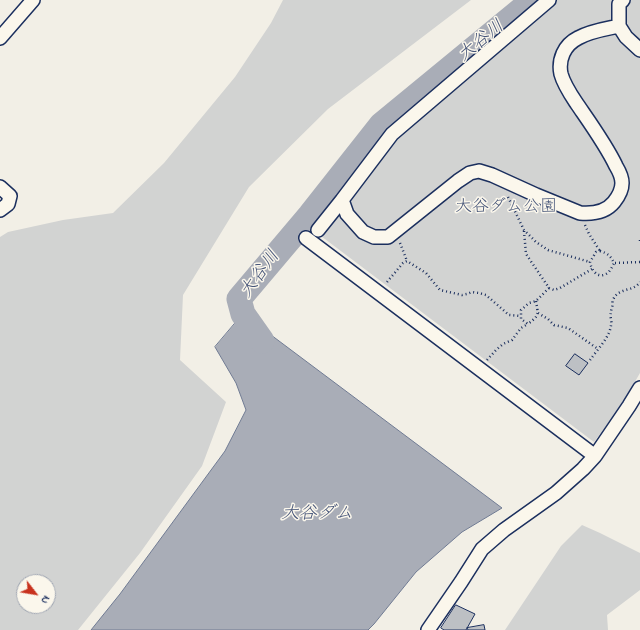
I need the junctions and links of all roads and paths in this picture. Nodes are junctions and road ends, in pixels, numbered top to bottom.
1 (33, 0) edge
2 (549, 0) edge
3 (623, 0) edge
4 (619, 26) junction
5 (0, 38) edge
6 (640, 50) edge
7 (501, 179) junction
8 (0, 187) edge
9 (342, 200) junction
10 (0, 210) edge
11 (578, 212) junction
12 (318, 230) dead end
13 (524, 230) junction
14 (396, 231) junction
15 (306, 238) dead end
16 (640, 240) edge
17 (640, 244) edge
18 (600, 250) junction
19 (407, 261) junction
20 (590, 262) junction
21 (640, 262) edge
22 (614, 263) junction
23 (592, 269) junction
24 (640, 282) edge
25 (549, 288) junction
26 (378, 292) junction
27 (536, 301) junction
28 (538, 313) junction
29 (521, 316) junction
30 (528, 324) junction
31 (598, 349) junction
32 (590, 360) dead end
33 (480, 369) junction
34 (640, 388) edge
35 (595, 456) junction
36 (428, 630) edge

1 - 5 street
2 - 9 street
3 - 4 street
4 - 6 street
4 - 11 street
7 - 11 street
7 - 13 path
7 - 14 street
8 - 10 street
9 - 12 street
9 - 14 street
11 - 18 path
13 - 20 path
13 - 25 path
14 - 19 path
15 - 26 street
16 - 17 path
18 - 20 path
18 - 22 path
19 - 26 path
19 - 29 path
20 - 23 path
21 - 22 path
22 - 23 path
23 - 25 path
24 - 31 path
25 - 27 path
26 - 33 street
27 - 28 path
27 - 29 path
28 - 30 path
28 - 31 path
29 - 30 path
30 - 33 path
31 - 32 path
33 - 35 street
34 - 35 street
35 - 36 street

